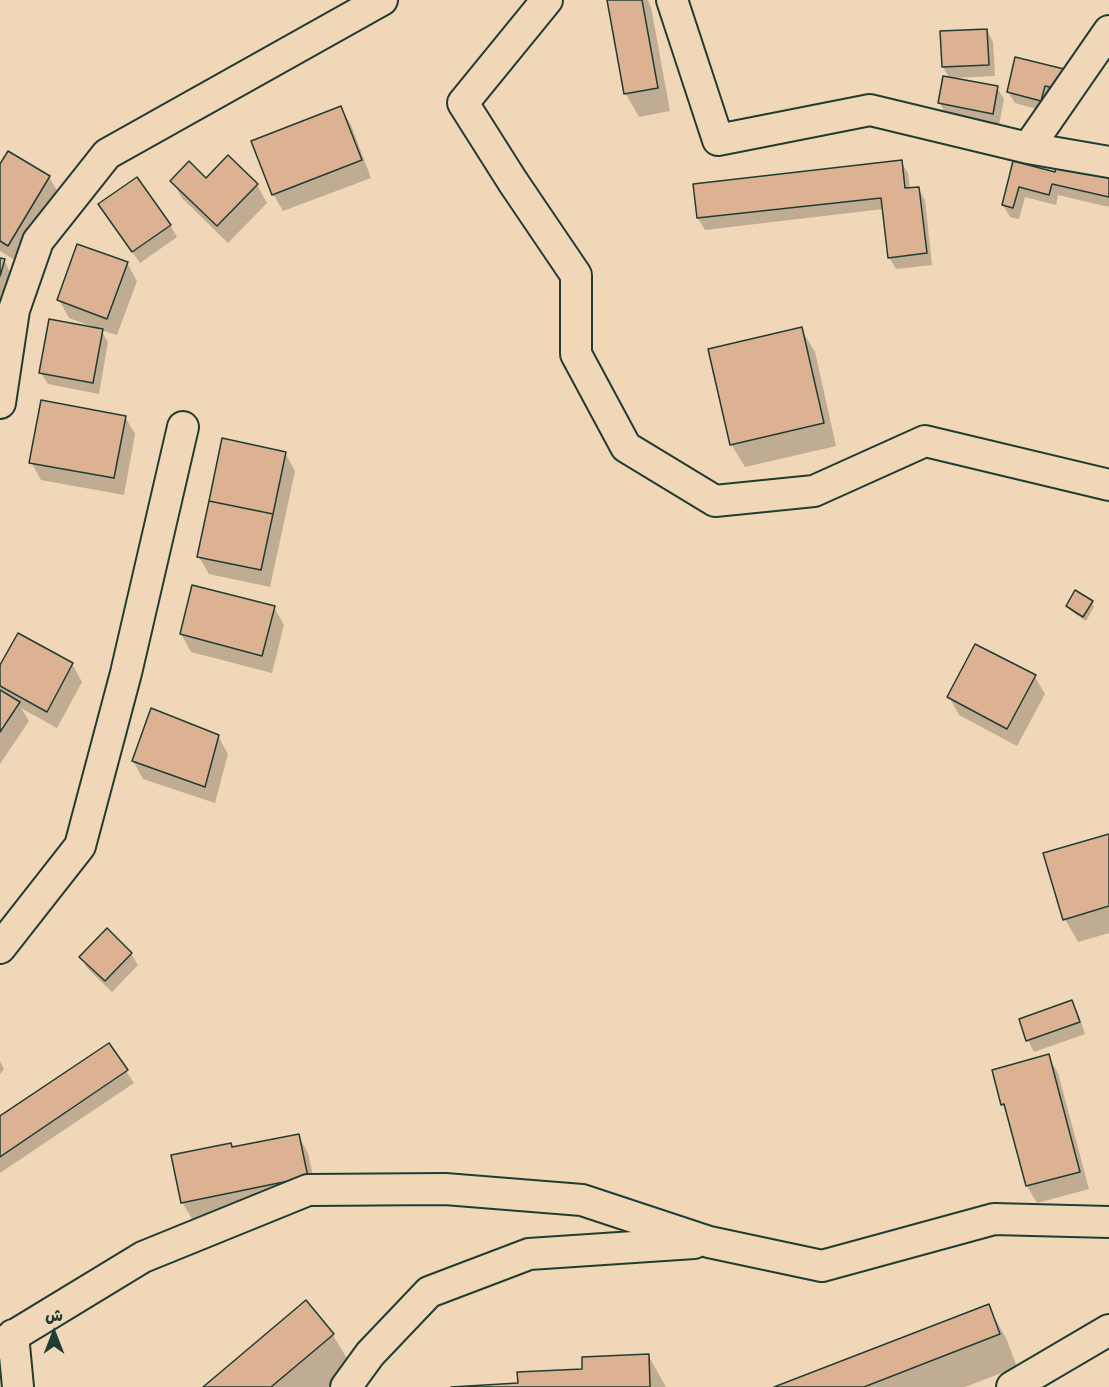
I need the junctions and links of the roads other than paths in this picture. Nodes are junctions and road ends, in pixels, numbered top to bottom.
1 (382, 0) edge
2 (547, 0) edge
3 (672, 0) edge
4 (1109, 31) edge
5 (1028, 148) junction
6 (1109, 162) edge
7 (0, 403) edge
8 (183, 427) dead end
9 (1109, 484) edge
10 (0, 948) edge
11 (1109, 1222) edge
12 (709, 1242) junction
13 (1109, 1330) edge
14 (7, 1340) edge
15 (18, 1387) edge
16 (346, 1387) edge
17 (1012, 1387) edge

1 - 7 street
2 - 9 street
3 - 5 street
4 - 5 street
5 - 6 street
8 - 10 street
11 - 12 street
12 - 14 street
12 - 16 street
13 - 17 street
14 - 15 street

